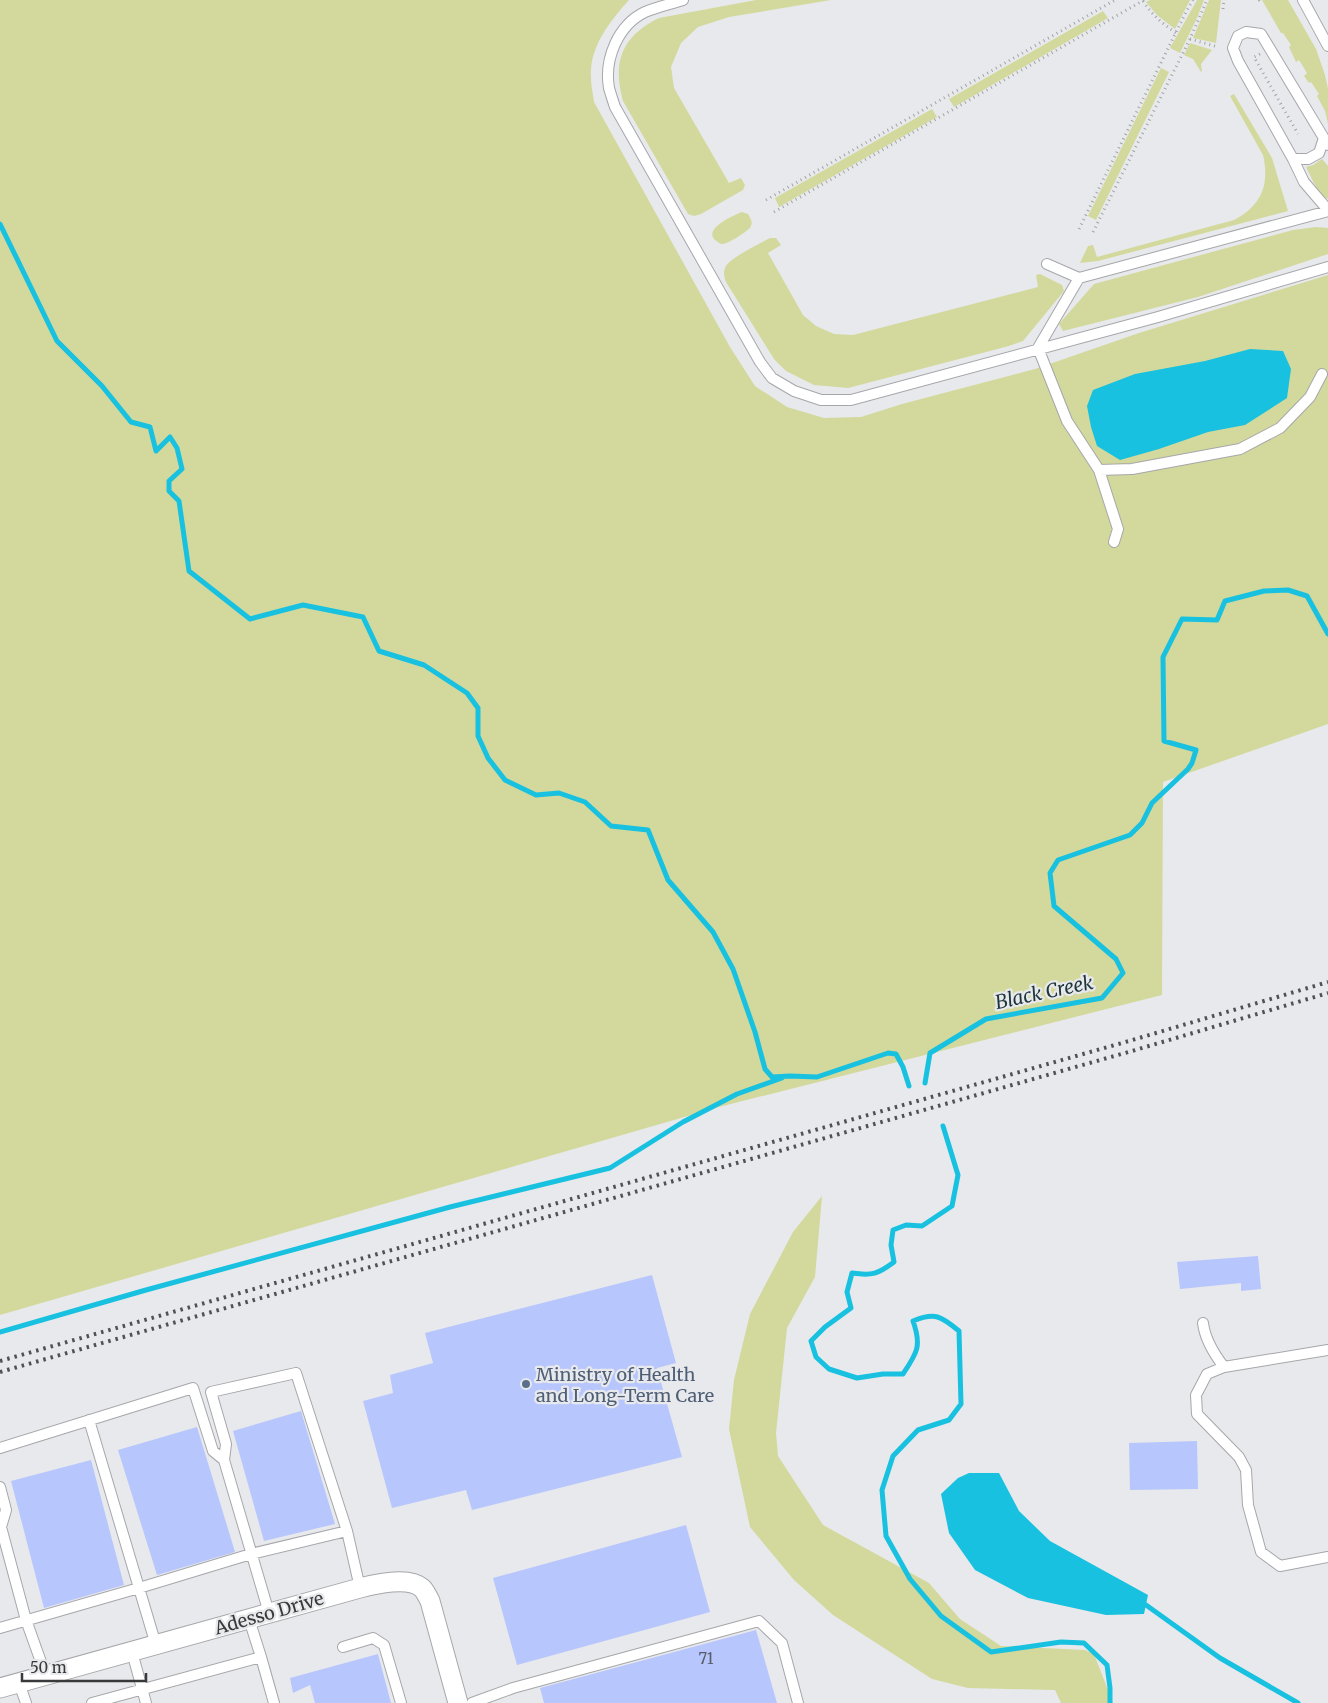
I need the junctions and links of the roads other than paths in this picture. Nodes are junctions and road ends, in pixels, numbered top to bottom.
1 (683, 0) edge
2 (1303, 0) edge
3 (1328, 46) edge
4 (1326, 142) edge
5 (1293, 159) junction
6 (1328, 210) edge
7 (1047, 264) dead end
8 (1328, 267) edge
9 (1079, 278) junction
10 (1038, 348) junction
11 (1322, 374) dead end
12 (1099, 470) junction
13 (1114, 542) dead end
14 (1203, 1324) dead end
15 (1328, 1350) edge
16 (1224, 1367) junction
17 (89, 1420) junction
18 (0, 1448) edge
19 (224, 1460) junction
20 (0, 1487) edge
21 (0, 1527) edge
22 (347, 1531) junction
23 (251, 1554) junction
24 (1328, 1557) edge
25 (139, 1588) junction
26 (360, 1588) junction
27 (269, 1613) junction
28 (249, 1619) junction
29 (26, 1620) junction
30 (0, 1628) edge
31 (156, 1645) junction
32 (343, 1647) dead end
33 (132, 1652) junction
34 (261, 1658) junction
35 (46, 1676) junction
36 (19, 1683) junction
37 (0, 1688) edge
38 (142, 1690) junction
39 (26, 1703) edge
40 (92, 1703) edge
41 (146, 1703) edge
42 (274, 1703) edge
43 (401, 1703) edge
44 (458, 1703) edge
45 (472, 1703) edge
46 (798, 1703) edge

1 - 10 lane
2 - 3 lane
4 - 5 lane
4 - 5 lane
5 - 6 lane
6 - 9 lane
7 - 9 lane
8 - 10 lane
9 - 10 lane
10 - 12 lane
11 - 12 lane
12 - 13 lane
14 - 16 lane
15 - 16 lane
16 - 24 lane
17 - 18 lane
17 - 19 lane
17 - 25 lane
19 - 22 lane
19 - 23 lane
20 - 21 lane
21 - 29 lane
22 - 23 lane
22 - 26 lane
23 - 25 lane
23 - 27 lane
25 - 29 lane
25 - 31 lane
26 - 27 street, Adesso Drive
26 - 44 street, Adesso Drive
27 - 28 street, Adesso Drive
28 - 31 street, Adesso Drive
28 - 34 lane
29 - 30 lane
29 - 35 lane
31 - 33 street, Adesso Drive
32 - 43 lane
33 - 35 street, Adesso Drive
33 - 38 lane
34 - 38 lane
34 - 42 lane
35 - 36 street, Adesso Drive
36 - 37 street, Adesso Drive
36 - 39 lane
38 - 40 lane
38 - 41 lane
45 - 46 lane

